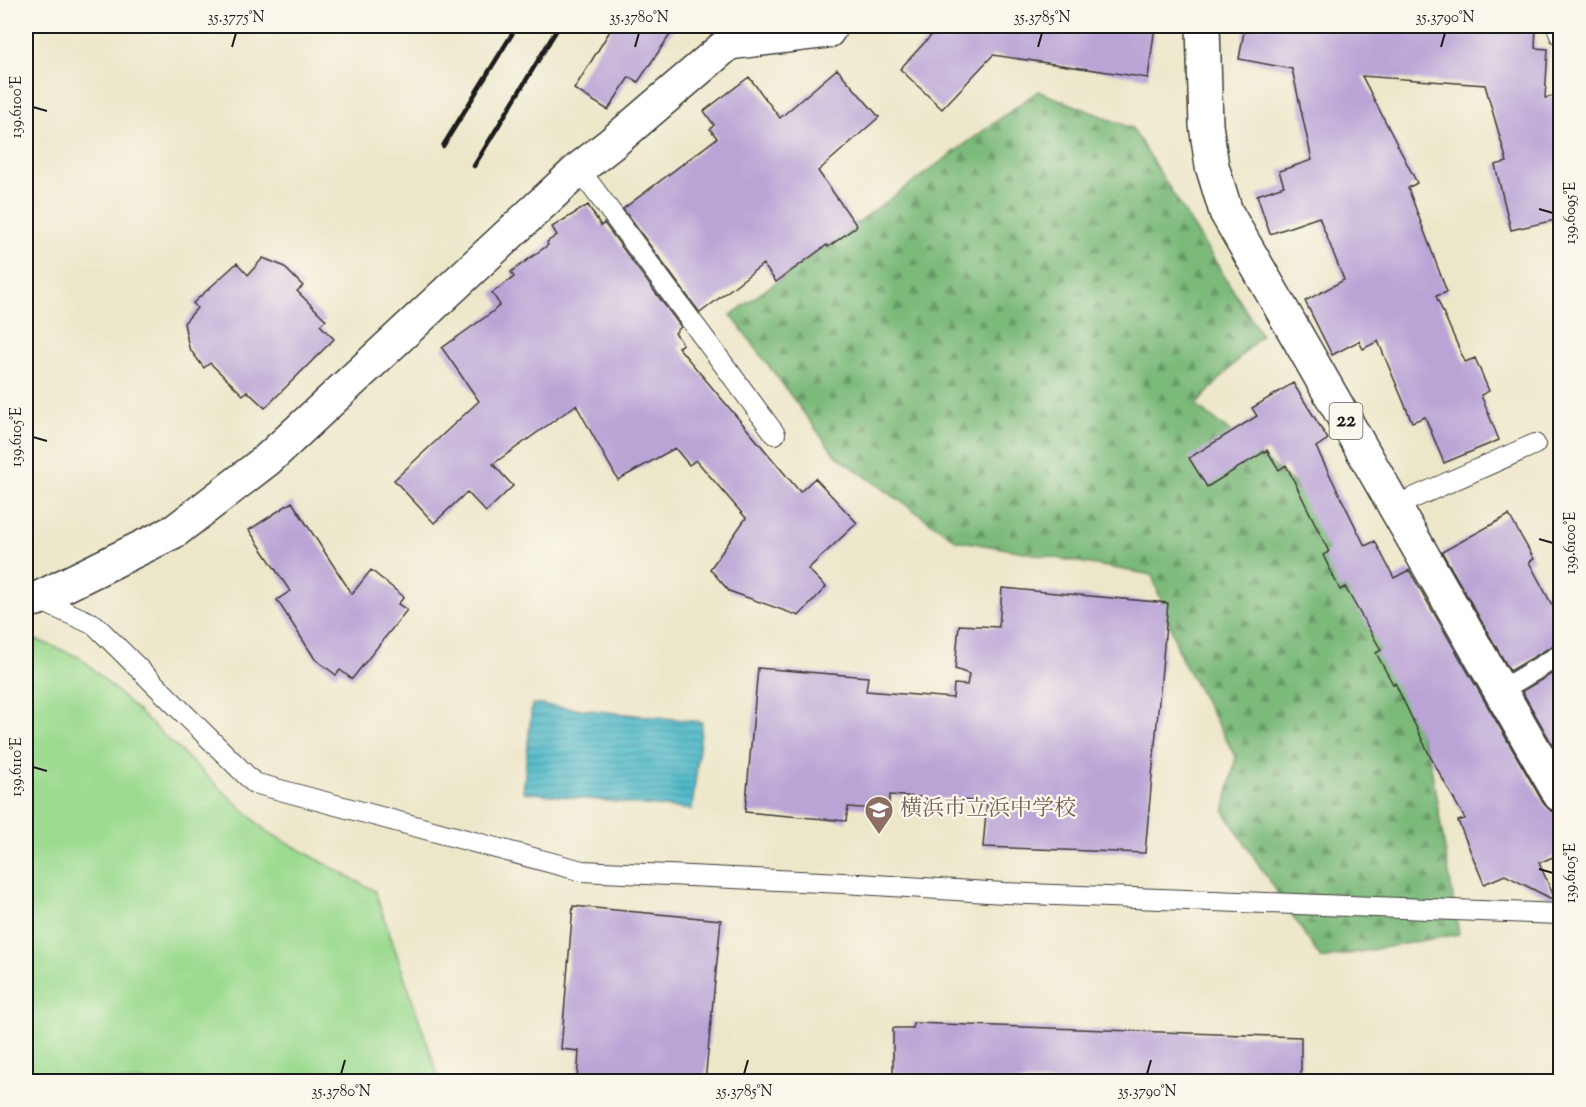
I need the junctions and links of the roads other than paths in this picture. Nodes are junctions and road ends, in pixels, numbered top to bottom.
1 (831, 26) edge
2 (1203, 26) edge
3 (1557, 26) edge
4 (1560, 35) edge
5 (579, 169) junction
6 (775, 434) dead end
7 (1535, 444) dead end
8 (1395, 506) junction
9 (31, 600) edge
10 (1560, 655) edge
11 (1501, 690) junction
12 (1557, 780) edge
13 (1560, 914) edge

1 - 5 street
2 - 8 street, 22
3 - 4 lane
5 - 6 lane
5 - 9 street
7 - 8 lane
8 - 11 street, 22
9 - 13 lane
10 - 11 lane
11 - 12 street, 22

